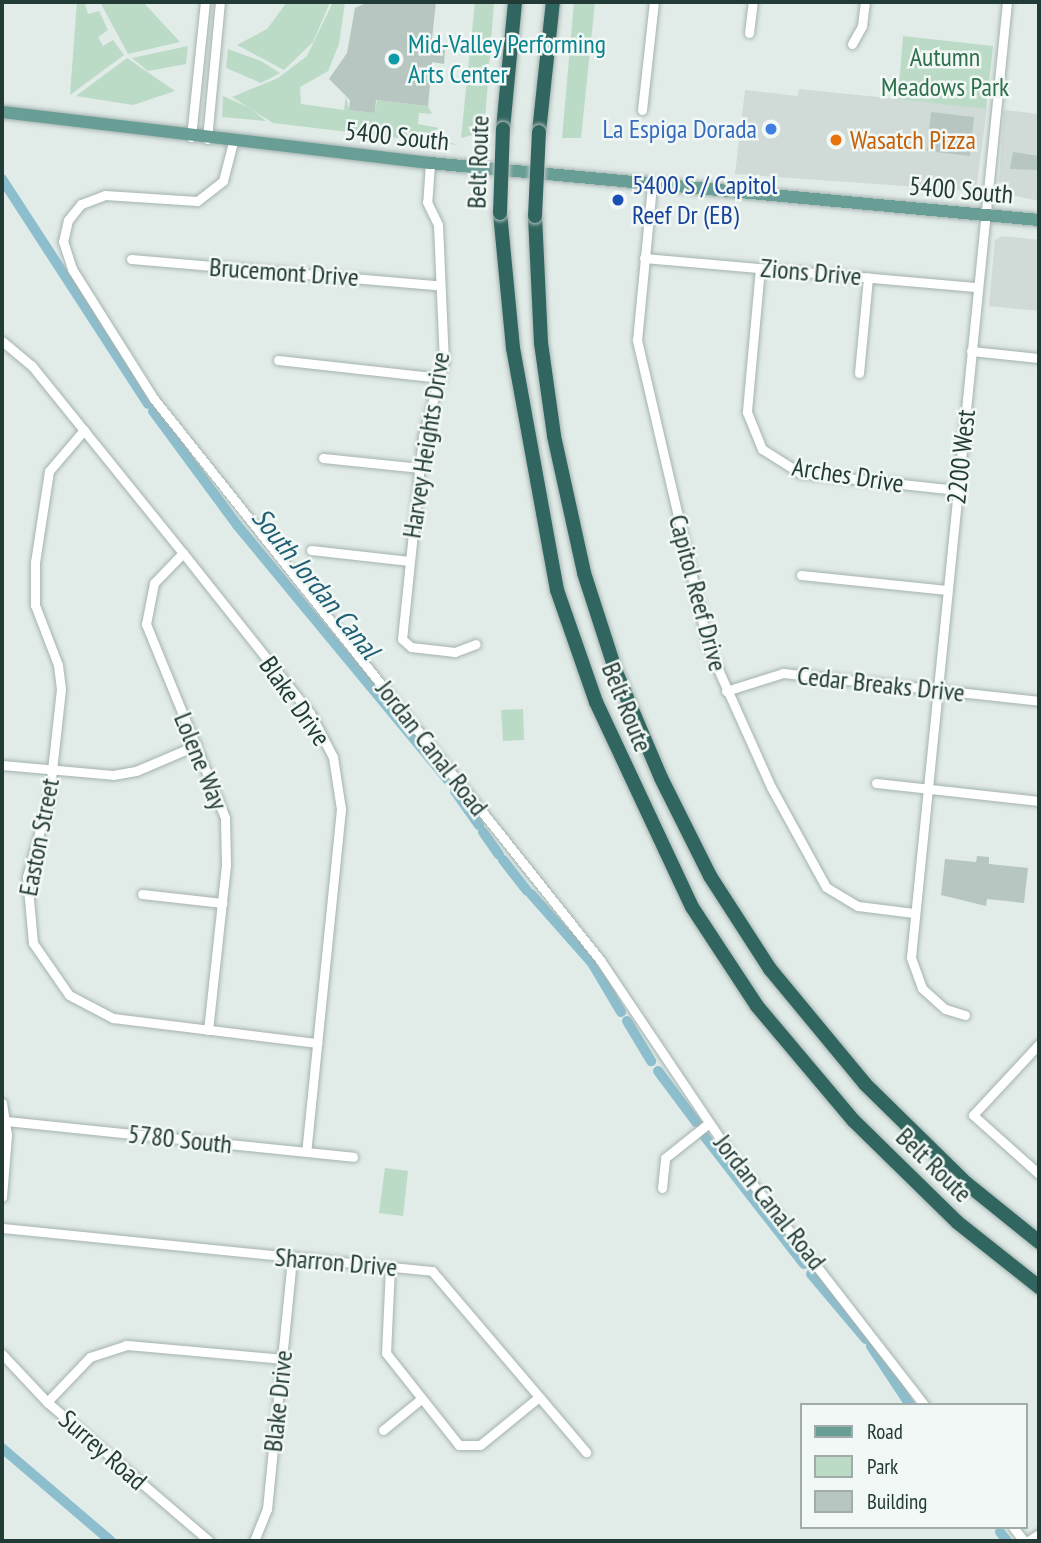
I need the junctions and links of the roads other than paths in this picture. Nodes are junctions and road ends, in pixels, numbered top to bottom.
1 (205, 2) edge
2 (220, 2) edge
3 (515, 2) edge
4 (553, 2) edge
5 (654, 2) edge
6 (753, 2) edge
7 (865, 2) edge
8 (1006, 2) edge
9 (750, 33) dead end
10 (852, 44) dead end
11 (642, 110) dead end
12 (2, 112) edge
13 (191, 137) junction
14 (207, 139) junction
15 (233, 142) junction
16 (430, 163) junction
17 (652, 186) junction
18 (986, 215) junction
19 (1039, 220) edge
20 (644, 258) junction
21 (131, 259) dead end
22 (760, 268) junction
23 (868, 277) junction
24 (438, 285) junction
25 (978, 287) junction
26 (2, 341) edge
27 (971, 351) junction
28 (1039, 358) edge
29 (278, 360) dead end
30 (859, 373) dead end
31 (441, 378) junction
32 (83, 429) junction
33 (323, 458) dead end
34 (419, 468) junction
35 (957, 491) junction
36 (311, 550) dead end
37 (183, 553) junction
38 (409, 561) junction
39 (801, 575) dead end
40 (947, 590) junction
41 (476, 644) dead end
42 (937, 690) junction
43 (726, 691) junction
44 (1039, 701) edge
45 (197, 745) junction
46 (2, 765) edge
47 (52, 770) junction
48 (876, 783) dead end
49 (927, 789) junction
50 (1039, 801) edge
51 (142, 894) dead end
52 (222, 903) junction
53 (914, 912) junction
54 (965, 1015) dead end
55 (208, 1030) junction
56 (317, 1043) junction
57 (1039, 1044) edge
58 (2, 1103) edge
59 (6, 1121) junction
60 (709, 1123) junction
61 (306, 1152) junction
62 (353, 1157) dead end
63 (1039, 1174) edge
64 (662, 1188) dead end
65 (2, 1197) edge
66 (2, 1228) edge
67 (1039, 1242) edge
68 (292, 1259) junction
69 (390, 1266) junction
70 (1039, 1287) edge
71 (2, 1354) edge
72 (282, 1359) junction
73 (539, 1397) junction
74 (421, 1399) junction
75 (47, 1402) junction
76 (922, 1403) edge
77 (383, 1430) dead end
78 (586, 1452) dead end
79 (1039, 1534) edge
80 (209, 1541) edge
81 (254, 1541) edge
82 (1026, 1541) edge

1 - 13 street
2 - 14 street
3 - 70 highway, Belt Route, bridge
4 - 67 highway, Belt Route, bridge
5 - 11 street
6 - 9 street
7 - 10 street
8 - 18 street, 2200 West
12 - 13 main road, 5400 South
13 - 14 main road, 5400 South
14 - 15 main road, 5400 South
15 - 16 main road, 5400 South
15 - 60 street, Jordan Canal Road
16 - 17 main road, 5400 South
16 - 24 street, Harvey Heights Drive
17 - 18 main road, 5400 South
17 - 20 street, Capitol Reef Drive
18 - 19 main road, 5400 South
18 - 25 street, 2200 West
20 - 22 street, Zions Drive
20 - 43 street, Capitol Reef Drive
21 - 24 street, Brucemont Drive
22 - 23 street, Zions Drive
22 - 35 street, Arches Drive
23 - 25 street, Zions Drive
23 - 30 street
24 - 31 street, Harvey Heights Drive
25 - 27 street, 2200 West
26 - 32 street, Blake Drive
27 - 28 street
27 - 35 street, 2200 West
29 - 31 street
31 - 34 street, Harvey Heights Drive
32 - 37 street, Blake Drive
32 - 47 street, Easton Street
33 - 34 street
34 - 38 street, Harvey Heights Drive
35 - 40 street, 2200 West
36 - 38 street
37 - 45 street, Lolene Way
37 - 56 street, Blake Drive
38 - 41 street, Harvey Heights Drive
39 - 40 street
40 - 42 street, 2200 West
42 - 43 street, Cedar Breaks Drive
42 - 44 street, Cedar Breaks Drive
42 - 49 street, 2200 West
43 - 53 street, Capitol Reef Drive
45 - 47 street
45 - 52 street, Lolene Way
46 - 47 street
47 - 55 street, Easton Street
48 - 49 street
49 - 50 street
49 - 53 street, 2200 West
51 - 52 street
52 - 55 street, Lolene Way
53 - 54 street, 2200 West
55 - 56 street, Easton Street
56 - 61 street, Blake Drive
57 - 63 street
58 - 59 street
59 - 61 street, 5780 South
59 - 65 street
60 - 64 street
60 - 76 street, Jordan Canal Road
61 - 62 street, 5780 South
66 - 68 street, Sharron Drive
68 - 69 street, Sharron Drive
68 - 72 street, Blake Drive
69 - 73 street, Sharron Drive
69 - 74 street
71 - 75 street, Surrey Road
72 - 75 street
72 - 81 street, Blake Drive
73 - 74 street
73 - 78 street, Sharron Drive
74 - 77 street
75 - 80 street, Surrey Road
79 - 82 street

